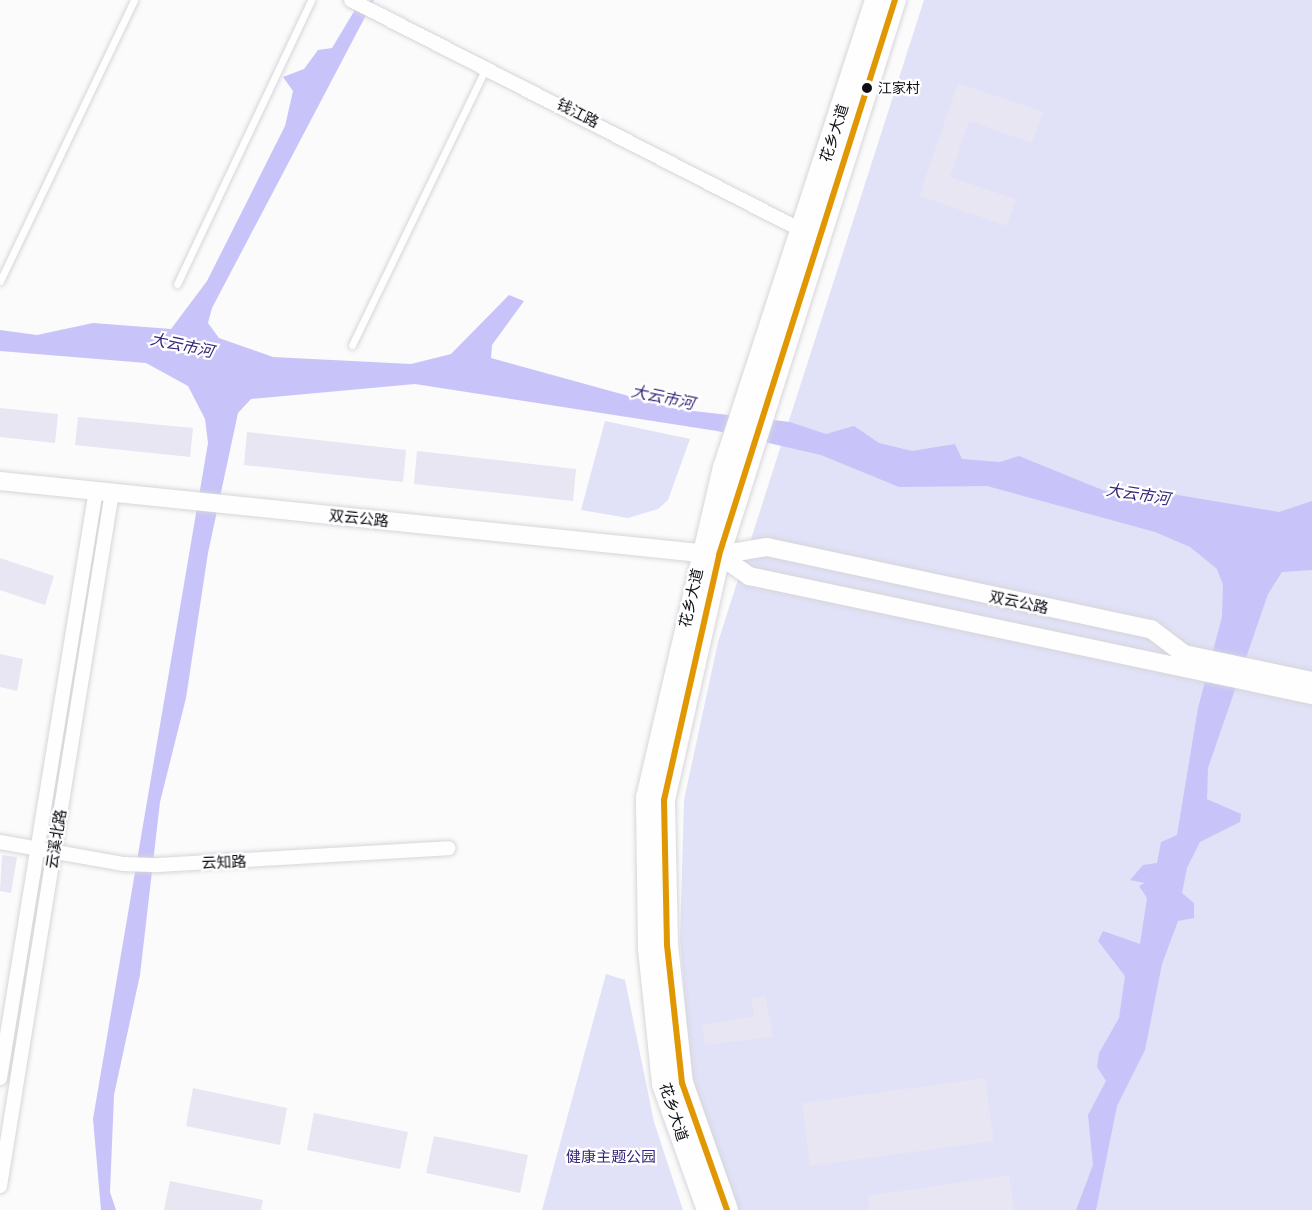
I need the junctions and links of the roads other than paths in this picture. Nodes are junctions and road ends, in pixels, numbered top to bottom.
1 (134, 0) edge
2 (311, 0) edge
3 (351, 0) edge
4 (876, 0) edge
5 (895, 0) edge
6 (486, 68) junction
7 (803, 231) junction
8 (0, 281) edge
9 (177, 284) dead end
10 (352, 345) dead end
11 (758, 396) junction
12 (0, 481) edge
13 (104, 491) junction
14 (710, 553) junction
15 (1203, 665) junction
16 (1255, 676) junction
17 (1312, 681) edge
18 (1312, 695) edge
19 (0, 842) edge
20 (449, 848) dead end
21 (38, 849) junction
22 (54, 852) junction
23 (0, 1078) edge
24 (0, 1186) edge
25 (708, 1210) edge
26 (727, 1210) edge

1 - 8 lane
2 - 9 lane
3 - 6 street, 钱江路
4 - 7 main road, 花乡大道
5 - 11 main road, 花乡大道
6 - 7 street, 钱江路
6 - 10 lane
7 - 11 main road, 花乡大道
11 - 14 main road, 花乡大道
12 - 13 street, 双云公路
13 - 14 street, 双云公路
13 - 21 street, 云溪北路
13 - 22 street, 云溪北路
14 - 15 street, 双云公路
14 - 15 street, 双云公路
14 - 25 main road, 花乡大道
14 - 26 main road, 花乡大道
15 - 16 street, 双云公路
16 - 17 street, 双云公路
16 - 18 street, 双云公路
19 - 21 street, 云知路
20 - 22 street, 云知路
21 - 22 street, 云知路
21 - 23 street, 云溪北路
22 - 24 street, 云溪北路

